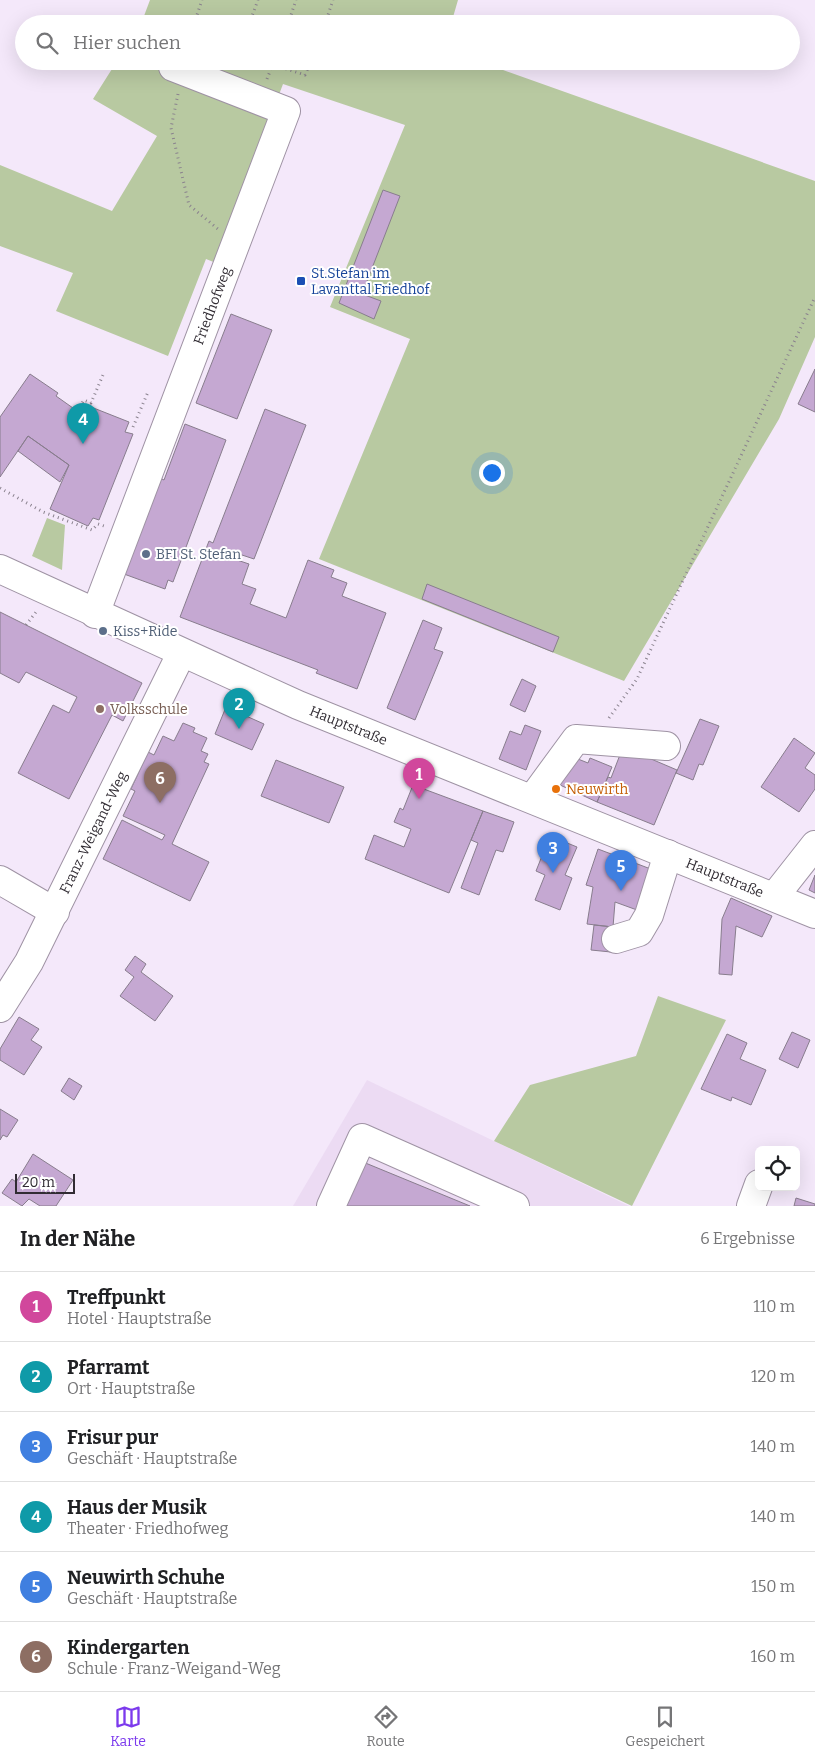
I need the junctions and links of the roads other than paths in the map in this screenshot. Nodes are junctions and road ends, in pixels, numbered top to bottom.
1 (181, 70) edge
2 (0, 569) edge
3 (95, 614) junction
4 (181, 654) junction
5 (666, 746) dead end
6 (532, 799) junction
7 (815, 845) edge
8 (668, 854) junction
9 (0, 880) edge
10 (774, 897) junction
11 (55, 912) junction
12 (815, 914) edge
13 (616, 939) dead end
14 (0, 1008) edge
15 (756, 1191) edge
16 (331, 1206) edge
17 (514, 1206) edge
18 (751, 1206) edge

1 - 3 street, Friedhofweg
2 - 3 street, Hauptstraße
3 - 4 street, Hauptstraße
4 - 6 street, Hauptstraße
4 - 11 street, Franz-Weigand-Weg
5 - 6 street
6 - 8 street, Hauptstraße
7 - 10 street
8 - 10 street, Hauptstraße
8 - 13 street
9 - 11 street
10 - 12 street, Hauptstraße
11 - 14 street, Franz-Weigand-Weg
15 - 18 street
16 - 17 street

